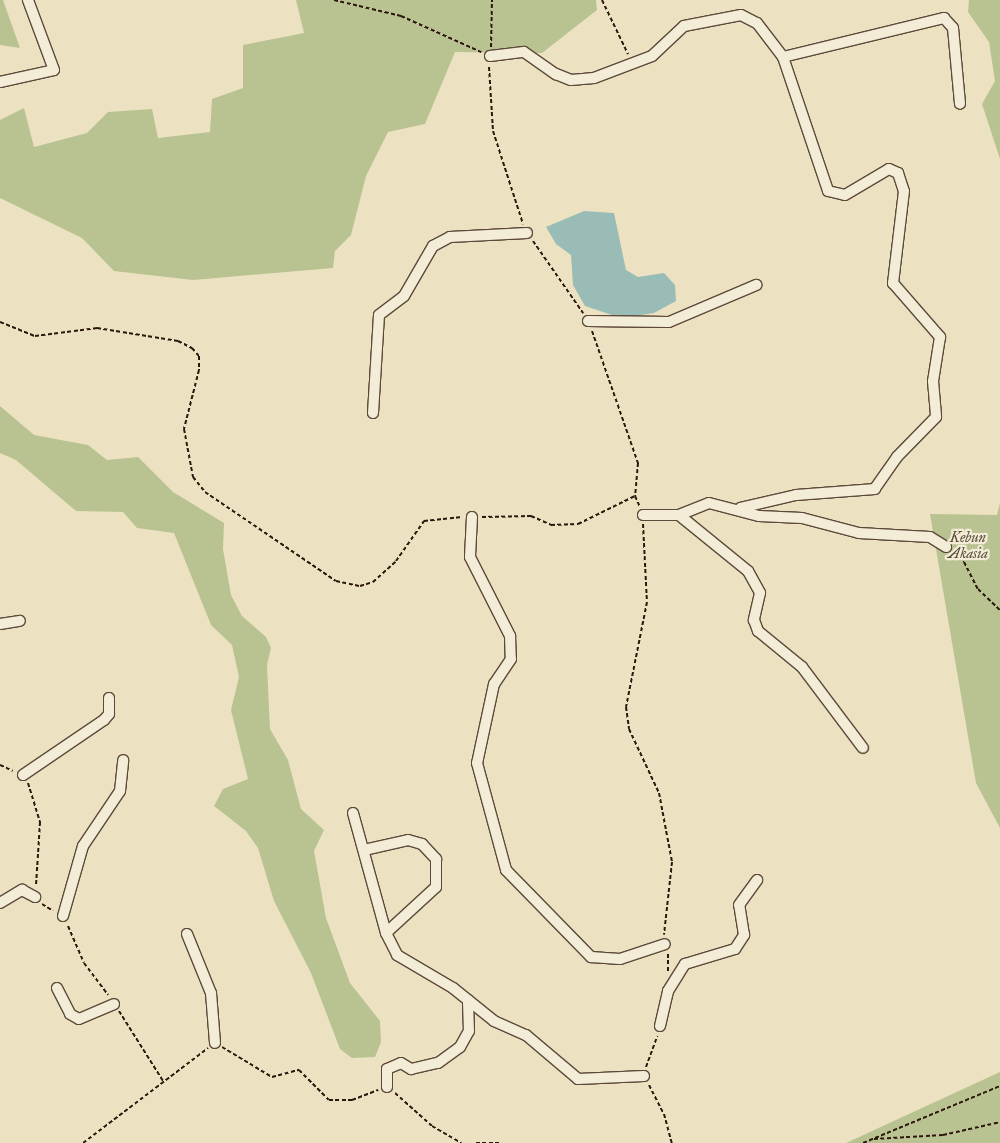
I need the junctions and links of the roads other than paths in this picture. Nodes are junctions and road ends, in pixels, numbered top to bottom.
1 (28, 0) edge
2 (490, 56) road end
3 (783, 57) junction
4 (0, 82) edge
5 (960, 104) dead end
6 (527, 233) road end
7 (756, 285) dead end
8 (588, 321) road end
9 (373, 413) dead end
10 (740, 508) junction
11 (643, 515) road end
12 (679, 515) junction
13 (472, 517) road end
14 (946, 547) road end
15 (20, 622) dead end
16 (0, 624) edge
17 (109, 698) dead end
18 (863, 748) dead end
19 (123, 760) dead end
20 (23, 775) road end
21 (353, 813) dead end
22 (364, 850) junction
23 (757, 880) dead end
24 (35, 897) road end
25 (0, 903) edge
26 (63, 916) road end
27 (386, 933) junction
28 (188, 934) dead end
29 (665, 944) road end
30 (57, 988) dead end
31 (468, 1000) junction
32 (114, 1004) road end
33 (660, 1026) road end
34 (216, 1043) road end
35 (644, 1076) road end
36 (388, 1087) road end

1 - 4 street
2 - 3 street
3 - 5 street
3 - 10 street
6 - 9 street
7 - 8 street
10 - 12 street
10 - 14 street
11 - 12 street
12 - 18 street
13 - 29 street
15 - 16 street
17 - 20 street
19 - 26 street
21 - 22 street
22 - 27 street
22 - 27 street
23 - 33 street
24 - 25 street
27 - 31 street
28 - 34 street
30 - 32 street
31 - 35 street
31 - 36 street

